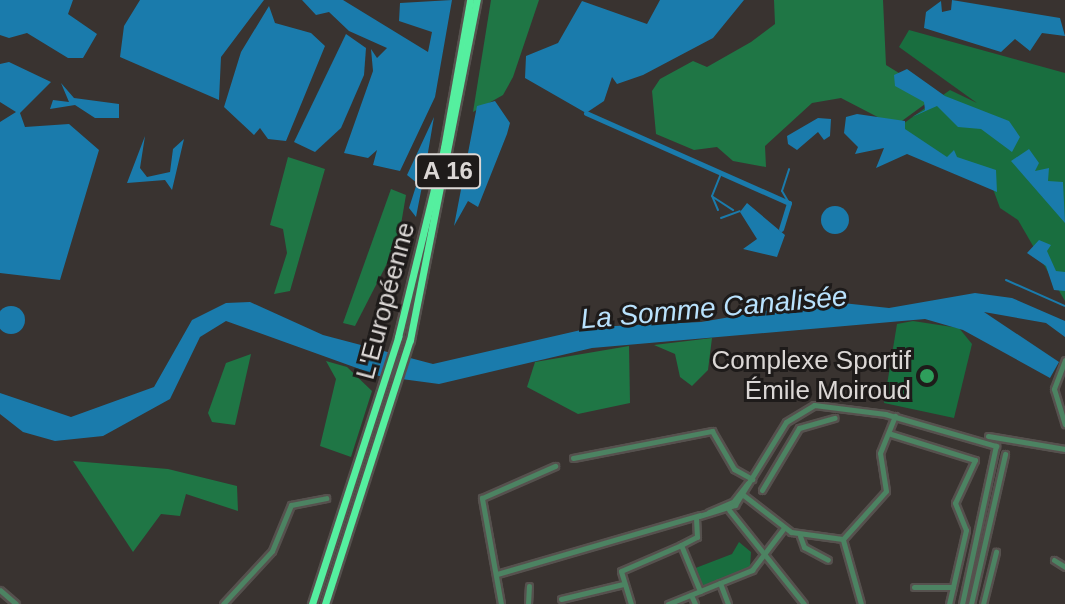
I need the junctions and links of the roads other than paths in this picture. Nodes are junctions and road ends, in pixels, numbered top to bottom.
1 (470, 0) edge
2 (477, 0) edge
3 (1063, 362) edge
4 (895, 416) junction
5 (835, 418) dead end
6 (1065, 424) edge
7 (962, 432) junction
8 (891, 434) junction
9 (1004, 442) junction
10 (1022, 445) junction
11 (997, 449) junction
12 (1065, 449) edge
13 (1007, 453) junction
14 (573, 458) dead end
15 (765, 458) junction
16 (777, 464) junction
17 (555, 466) dead end
18 (752, 479) junction
19 (762, 490) dead end
20 (743, 495) junction
21 (326, 498) dead end
22 (734, 503) junction
23 (728, 509) junction
24 (698, 516) junction
25 (784, 528) junction
26 (800, 536) junction
27 (843, 539) junction
28 (681, 545) junction
29 (768, 551) junction
30 (996, 552) dead end
31 (828, 560) dead end
32 (1054, 560) dead end
33 (1065, 567) edge
34 (497, 574) junction
35 (720, 583) junction
36 (623, 584) junction
37 (529, 586) dead end
38 (914, 587) dead end
39 (953, 587) junction
40 (0, 590) edge
41 (700, 591) junction
42 (691, 595) junction
43 (561, 599) dead end
44 (16, 604) edge
45 (223, 604) edge
46 (312, 604) edge
47 (325, 604) edge
48 (501, 604) edge
49 (528, 604) edge
50 (631, 604) edge
51 (668, 604) edge
52 (695, 604) edge
53 (728, 604) edge
54 (804, 604) edge
55 (861, 604) edge
56 (949, 604) edge
57 (962, 604) edge
58 (971, 604) edge
59 (983, 604) edge

1 - 46 highway, L'Européenne / A 16
2 - 47 highway, L'Européenne / A 16
3 - 6 street
4 - 7 street
4 - 8 street
4 - 15 street
5 - 16 street
7 - 9 street
7 - 11 street
8 - 27 street
8 - 39 street
9 - 10 street
9 - 11 street
9 - 13 street
10 - 12 street
10 - 13 street
11 - 13 street
11 - 57 street
13 - 58 street
14 - 18 street
15 - 16 street
15 - 18 street
16 - 19 street
17 - 34 street
18 - 20 street
20 - 22 street
20 - 25 street
21 - 45 street
22 - 23 street
22 - 24 street
23 - 24 street
23 - 29 street
24 - 28 street
24 - 34 street
25 - 26 street
25 - 29 street
26 - 27 street
26 - 31 street
27 - 55 street
28 - 36 street
28 - 41 street
29 - 35 street
29 - 54 street
30 - 59 street
32 - 33 street
34 - 48 street
35 - 41 street
35 - 53 street
36 - 43 street
36 - 50 street
37 - 49 street
38 - 39 street
39 - 56 street
40 - 44 street
41 - 42 street
42 - 51 street
42 - 52 street

